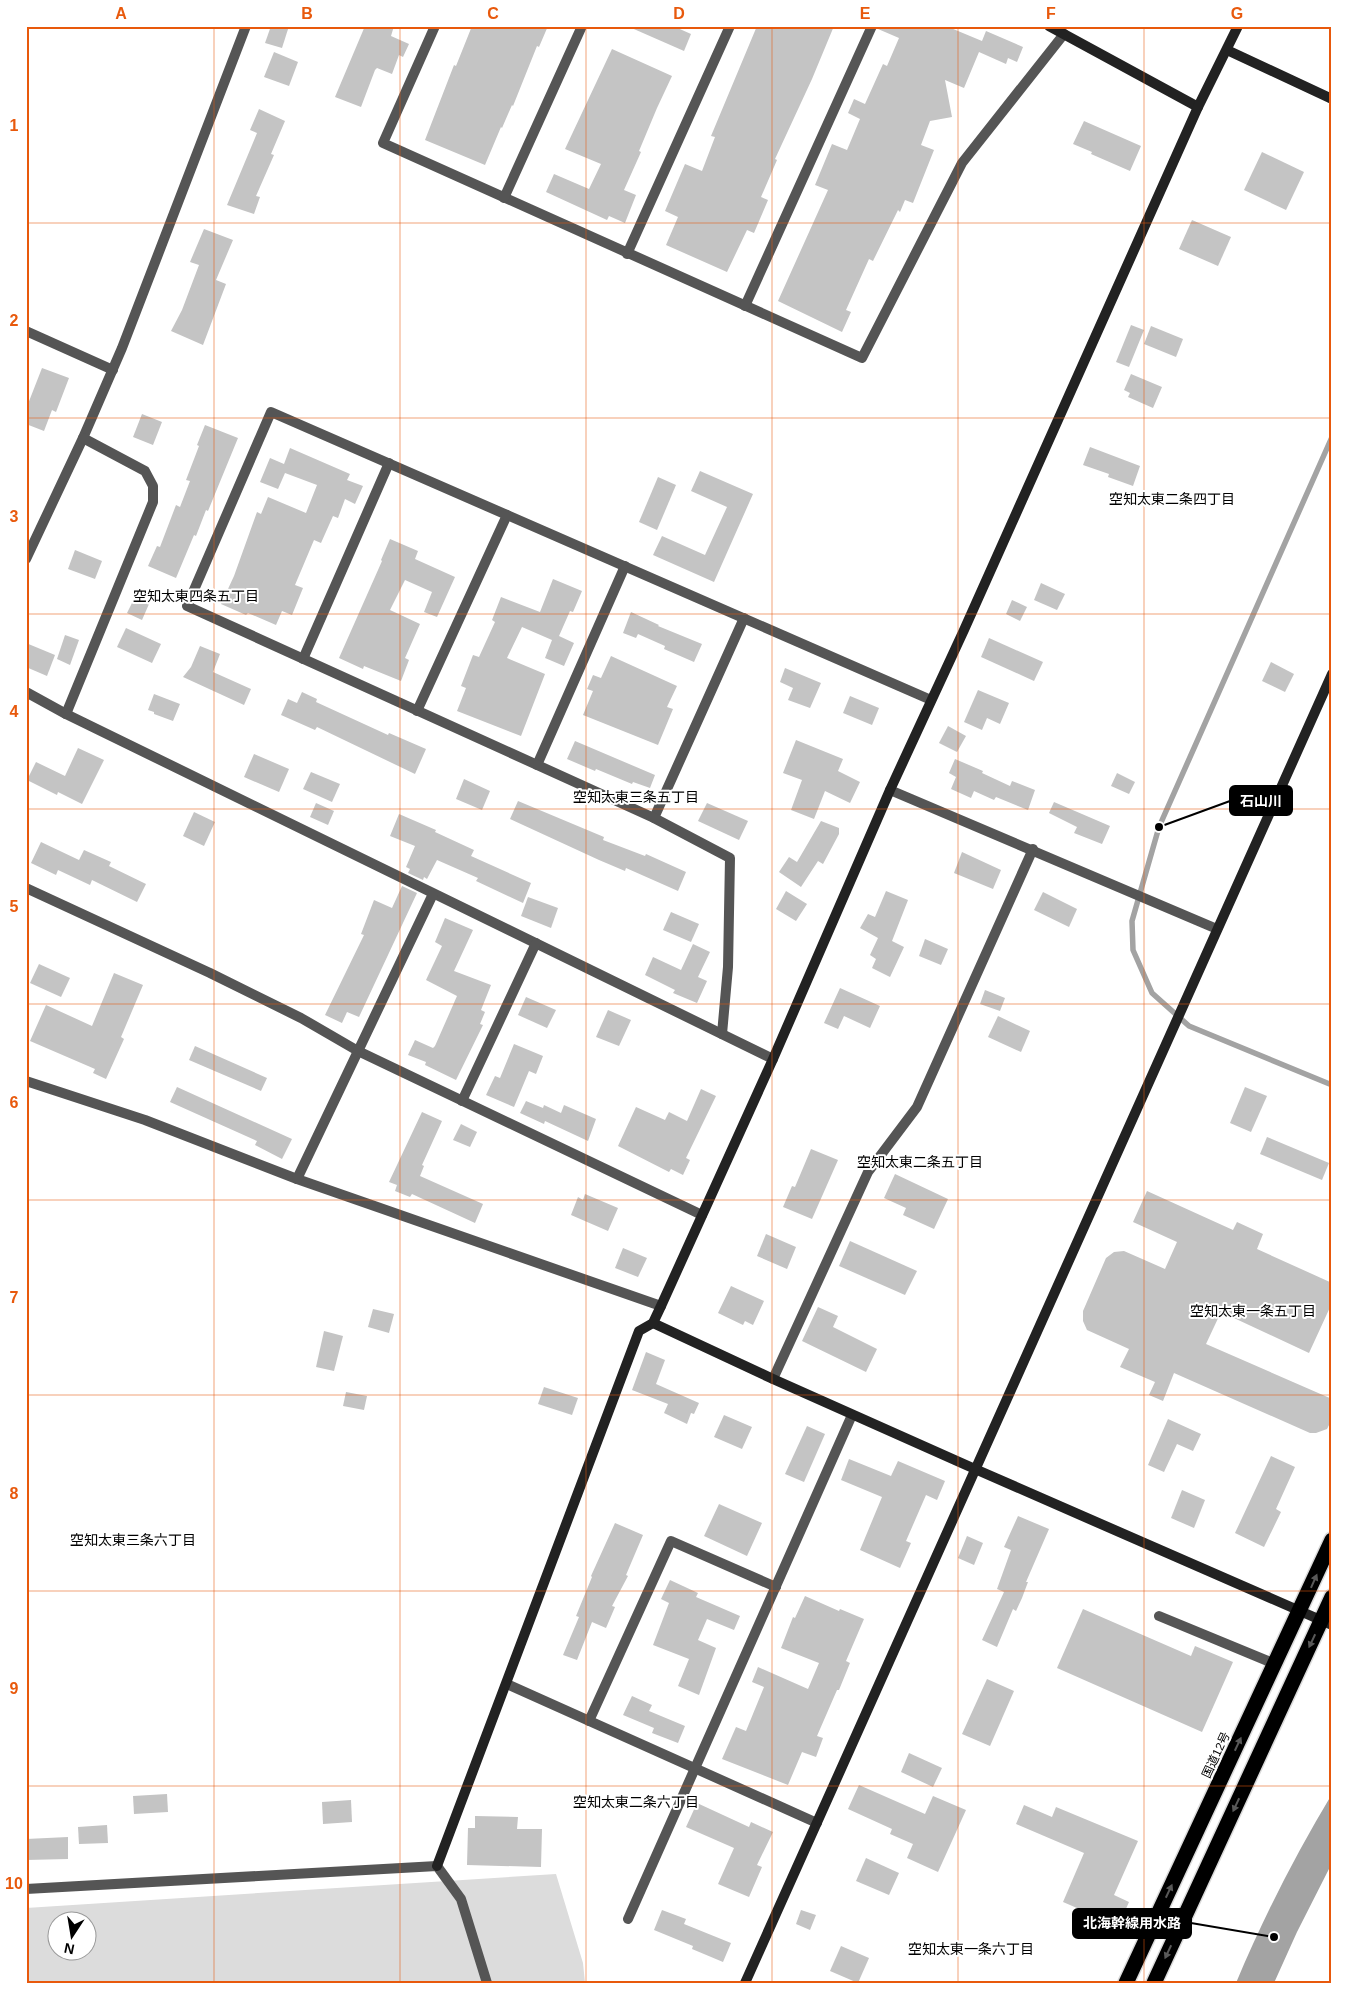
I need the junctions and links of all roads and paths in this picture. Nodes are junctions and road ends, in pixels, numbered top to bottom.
1 (246, 26) edge
2 (435, 26) edge
3 (582, 26) edge
4 (730, 26) edge
5 (872, 26) edge
6 (1050, 26) edge
7 (1238, 26) edge
8 (1064, 34) junction
9 (1227, 50) junction
10 (1332, 99) edge
11 (1198, 107) junction
12 (504, 198) junction
13 (627, 254) junction
14 (745, 306) junction
15 (26, 331) edge
16 (113, 370) junction
17 (83, 438) junction
18 (389, 463) junction
19 (508, 515) junction
20 (26, 559) edge
21 (625, 566) junction
22 (744, 618) junction
23 (303, 659) junction
24 (1332, 674) edge
25 (26, 692) edge
26 (931, 700) junction
27 (417, 711) junction
28 (66, 714) junction
29 (537, 765) junction
30 (890, 790) junction
31 (654, 818) junction
32 (1033, 849) junction
33 (26, 888) edge
34 (433, 894) junction
35 (1217, 929) junction
36 (536, 943) junction
37 (722, 1034) junction
38 (358, 1051) junction
39 (773, 1059) junction
40 (26, 1081) edge
41 (462, 1100) junction
42 (297, 1179) junction
43 (702, 1216) junction
44 (661, 1306) junction
45 (653, 1323) junction
46 (773, 1379) junction
47 (852, 1415) junction
48 (975, 1470) junction
49 (1332, 1540) edge
50 (776, 1587) junction
51 (1332, 1597) edge
52 (1300, 1610) junction
53 (1159, 1616) dead end
54 (1327, 1623) edge
55 (1275, 1664) junction
56 (507, 1684) junction
57 (589, 1721) junction
58 (695, 1769) junction
59 (816, 1823) junction
60 (437, 1866) junction
61 (26, 1889) edge
62 (628, 1919) dead end
63 (487, 1983) edge
64 (745, 1983) edge
65 (1126, 1983) edge
66 (1154, 1983) edge

1 - 16 street
2 - 12 street
3 - 12 street
4 - 13 street
5 - 14 street
6 - 8 street
7 - 9 street
8 - 11 street
8 - 14 street
9 - 10 street
9 - 11 street
11 - 26 street
12 - 13 street
13 - 14 street
15 - 16 street
16 - 17 street
17 - 20 street
17 - 28 street
18 - 19 street
18 - 23 street
18 - 23 street
19 - 21 street
19 - 27 street
21 - 22 street
21 - 29 street
22 - 26 street
22 - 31 street
23 - 27 street
24 - 35 street
25 - 28 street
26 - 30 street
27 - 29 street
28 - 34 street
29 - 31 street
30 - 32 street
30 - 39 street
31 - 37 street
32 - 35 street
32 - 46 street
33 - 38 street
34 - 36 street
34 - 38 street
35 - 48 street
36 - 37 street
36 - 41 street
37 - 39 street
38 - 41 street
38 - 42 street
39 - 43 street
40 - 42 street
41 - 43 street
42 - 44 street
43 - 44 street
44 - 45 street
45 - 46 street
45 - 56 street
46 - 47 street
47 - 48 street
47 - 50 street
48 - 52 street
48 - 59 street
52 -> 49 highway, 国道12号
50 - 57 street
50 - 58 street
51 - 54 highway
52 - 54 street
52 - 55 highway, 国道12号
53 - 55 street
54 -> 66 highway
65 -> 55 highway, 国道12号
56 - 57 street
56 - 60 street
57 - 58 street
58 - 59 street
58 - 62 street
59 - 64 street
60 - 61 street
60 - 63 street

